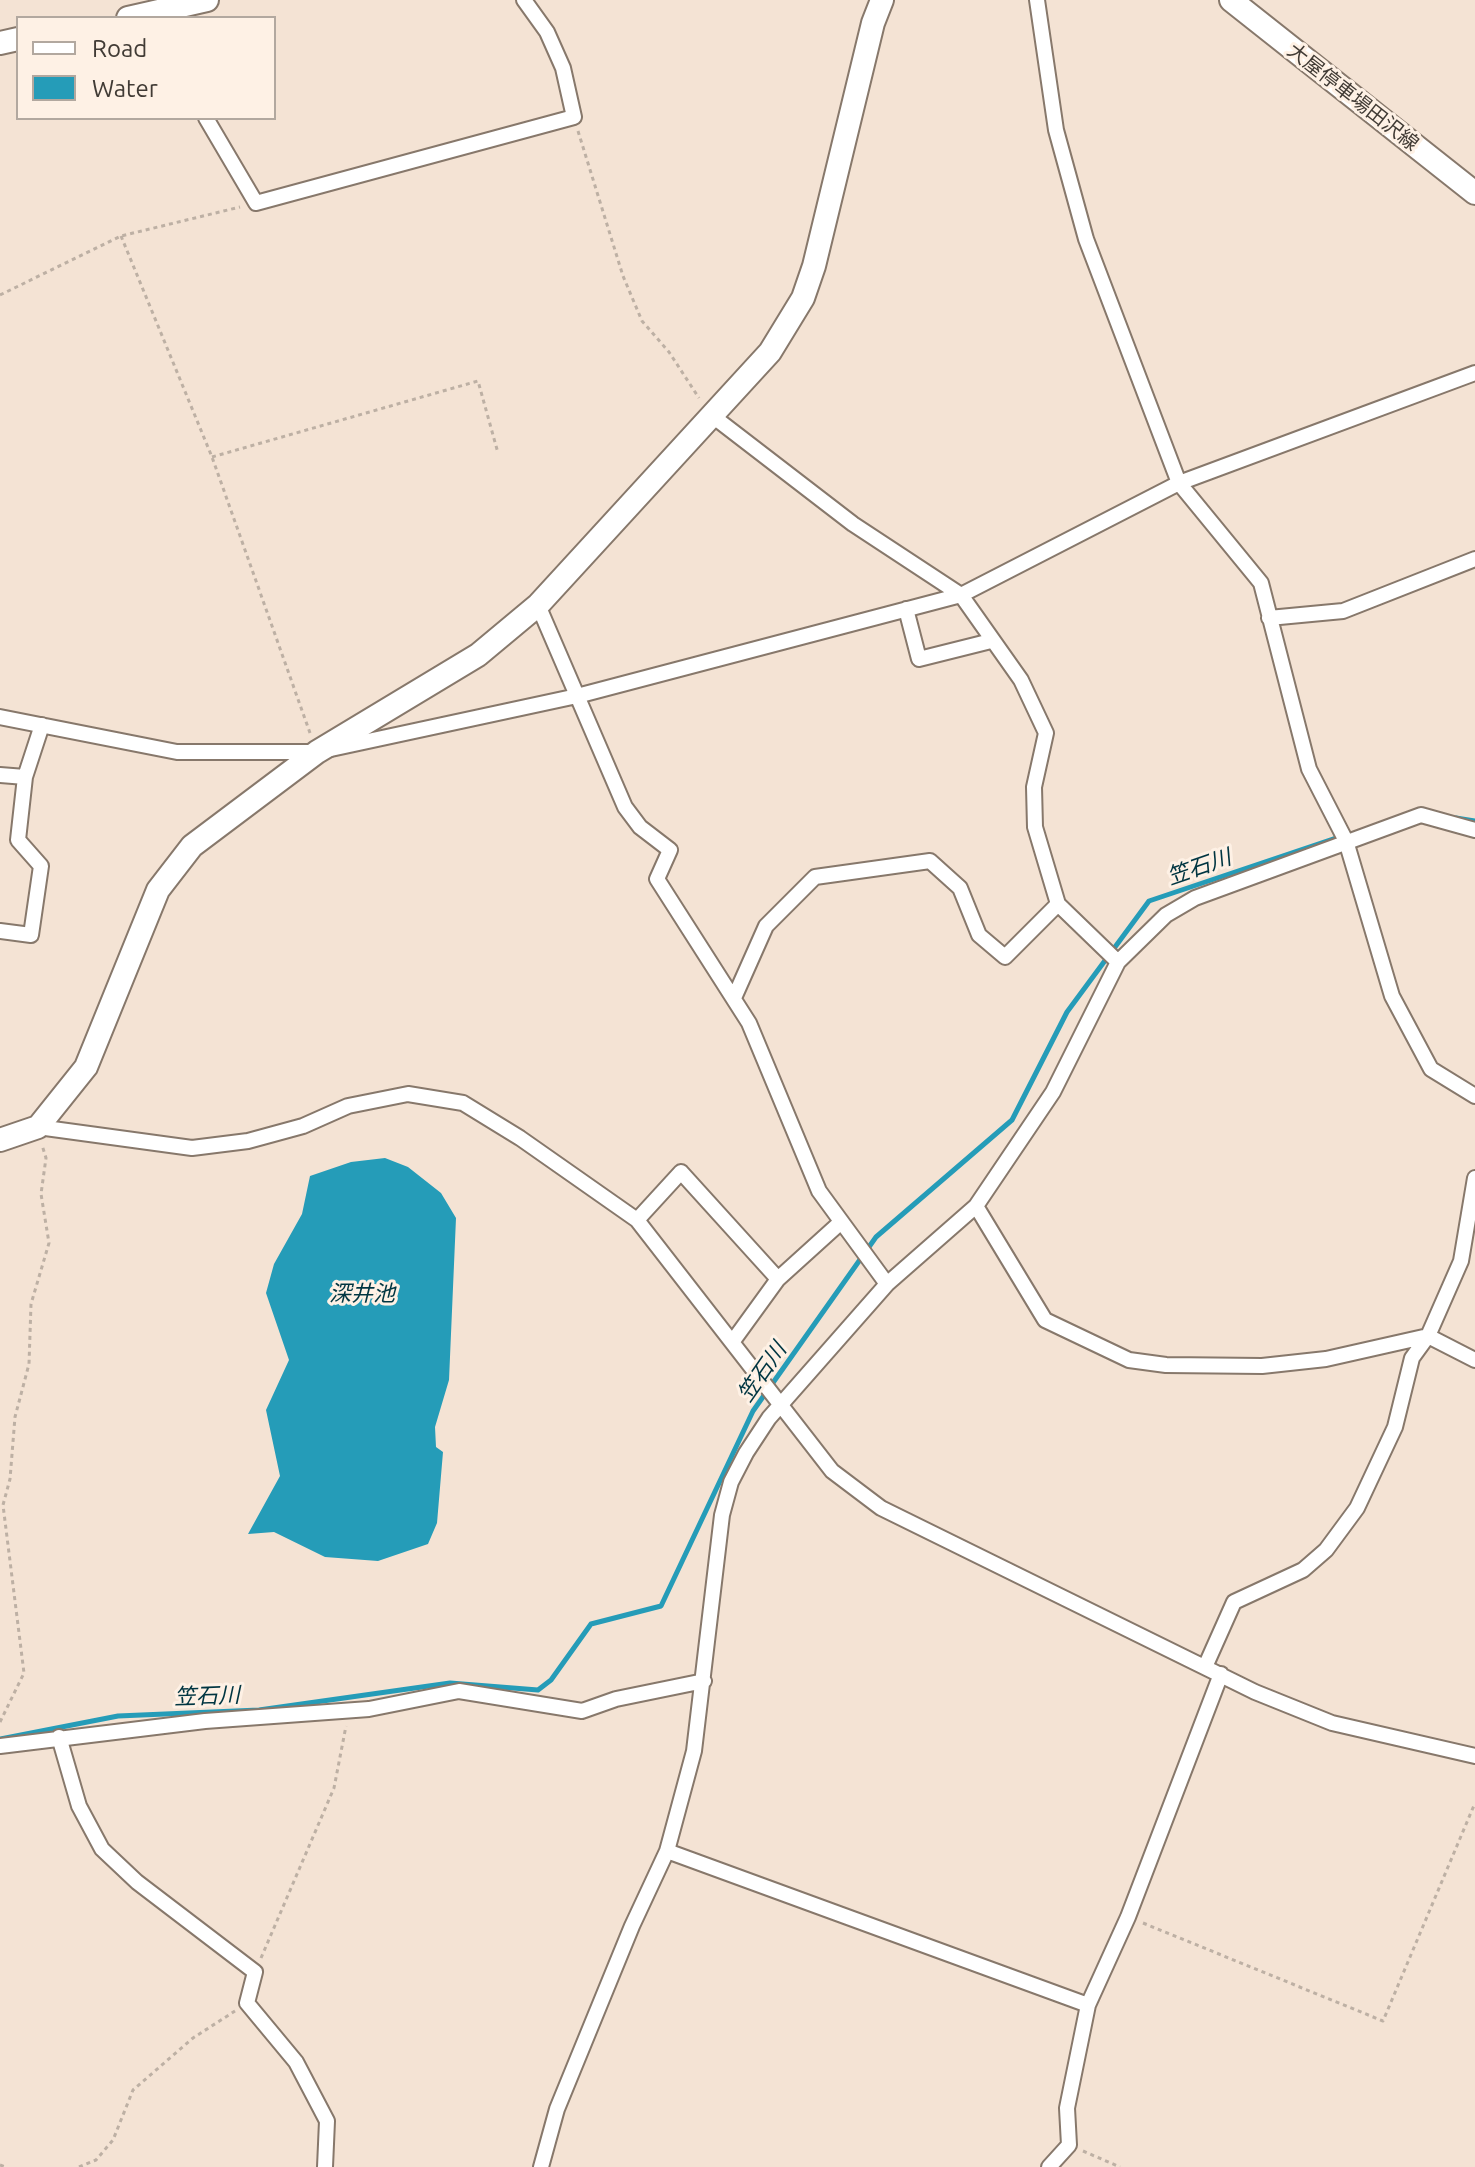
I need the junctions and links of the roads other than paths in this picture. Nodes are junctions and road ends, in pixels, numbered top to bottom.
1 (207, 0) edge
2 (524, 0) edge
3 (882, 0) edge
4 (1037, 0) edge
5 (1231, 0) edge
6 (143, 16) edge
7 (207, 120) edge
8 (1475, 193) edge
9 (1475, 373) edge
10 (710, 414) junction
11 (1179, 483) junction
12 (1475, 559) edge
13 (961, 595) junction
14 (538, 605) junction
15 (906, 609) junction
16 (1269, 618) junction
17 (991, 641) junction
18 (577, 696) junction
19 (0, 717) edge
20 (42, 725) junction
21 (317, 752) junction
22 (0, 775) edge
23 (25, 777) junction
24 (1475, 830) edge
25 (1346, 841) junction
26 (1058, 904) junction
27 (0, 931) edge
28 (1118, 962) junction
29 (734, 998) junction
30 (1475, 1096) edge
31 (38, 1127) junction
32 (0, 1140) edge
33 (1475, 1178) edge
34 (976, 1206) junction
35 (637, 1220) junction
36 (841, 1222) junction
37 (778, 1279) junction
38 (887, 1284) junction
39 (1428, 1336) junction
40 (733, 1341) junction
41 (1475, 1360) edge
42 (782, 1404) junction
43 (1205, 1667) junction
44 (1221, 1674) junction
45 (704, 1681) junction
46 (59, 1737) junction
47 (0, 1746) edge
48 (1475, 1756) edge
49 (667, 1851) junction
50 (1088, 2005) junction
51 (325, 2167) edge
52 (541, 2167) edge
53 (1049, 2167) edge

1 - 6 street
2 - 7 street
3 - 10 street
4 - 11 street
5 - 8 street, 大屋停車場田沢線
9 - 11 street
10 - 13 street
10 - 14 street
11 - 13 street
11 - 16 street
12 - 16 street
13 - 15 street
13 - 17 street
14 - 18 street
14 - 21 street
15 - 17 street
15 - 18 street
16 - 25 street
17 - 26 street
18 - 21 street
18 - 29 street
19 - 20 street
20 - 21 street
20 - 23 street
21 - 31 street
22 - 23 street
23 - 27 street
24 - 25 street
25 - 28 street
25 - 30 street
26 - 28 street
26 - 29 street
28 - 34 street
29 - 36 street
31 - 32 street
31 - 35 street
33 - 39 street
34 - 38 street
34 - 39 street
35 - 37 street
35 - 40 street
36 - 37 street
36 - 38 street
37 - 40 street
38 - 42 street
39 - 41 street
39 - 43 street
40 - 42 street
42 - 43 street
42 - 45 street
43 - 44 street
44 - 48 street
44 - 50 street
45 - 46 street
45 - 49 street
46 - 47 street
46 - 51 street
49 - 50 street
49 - 52 street
50 - 53 street

